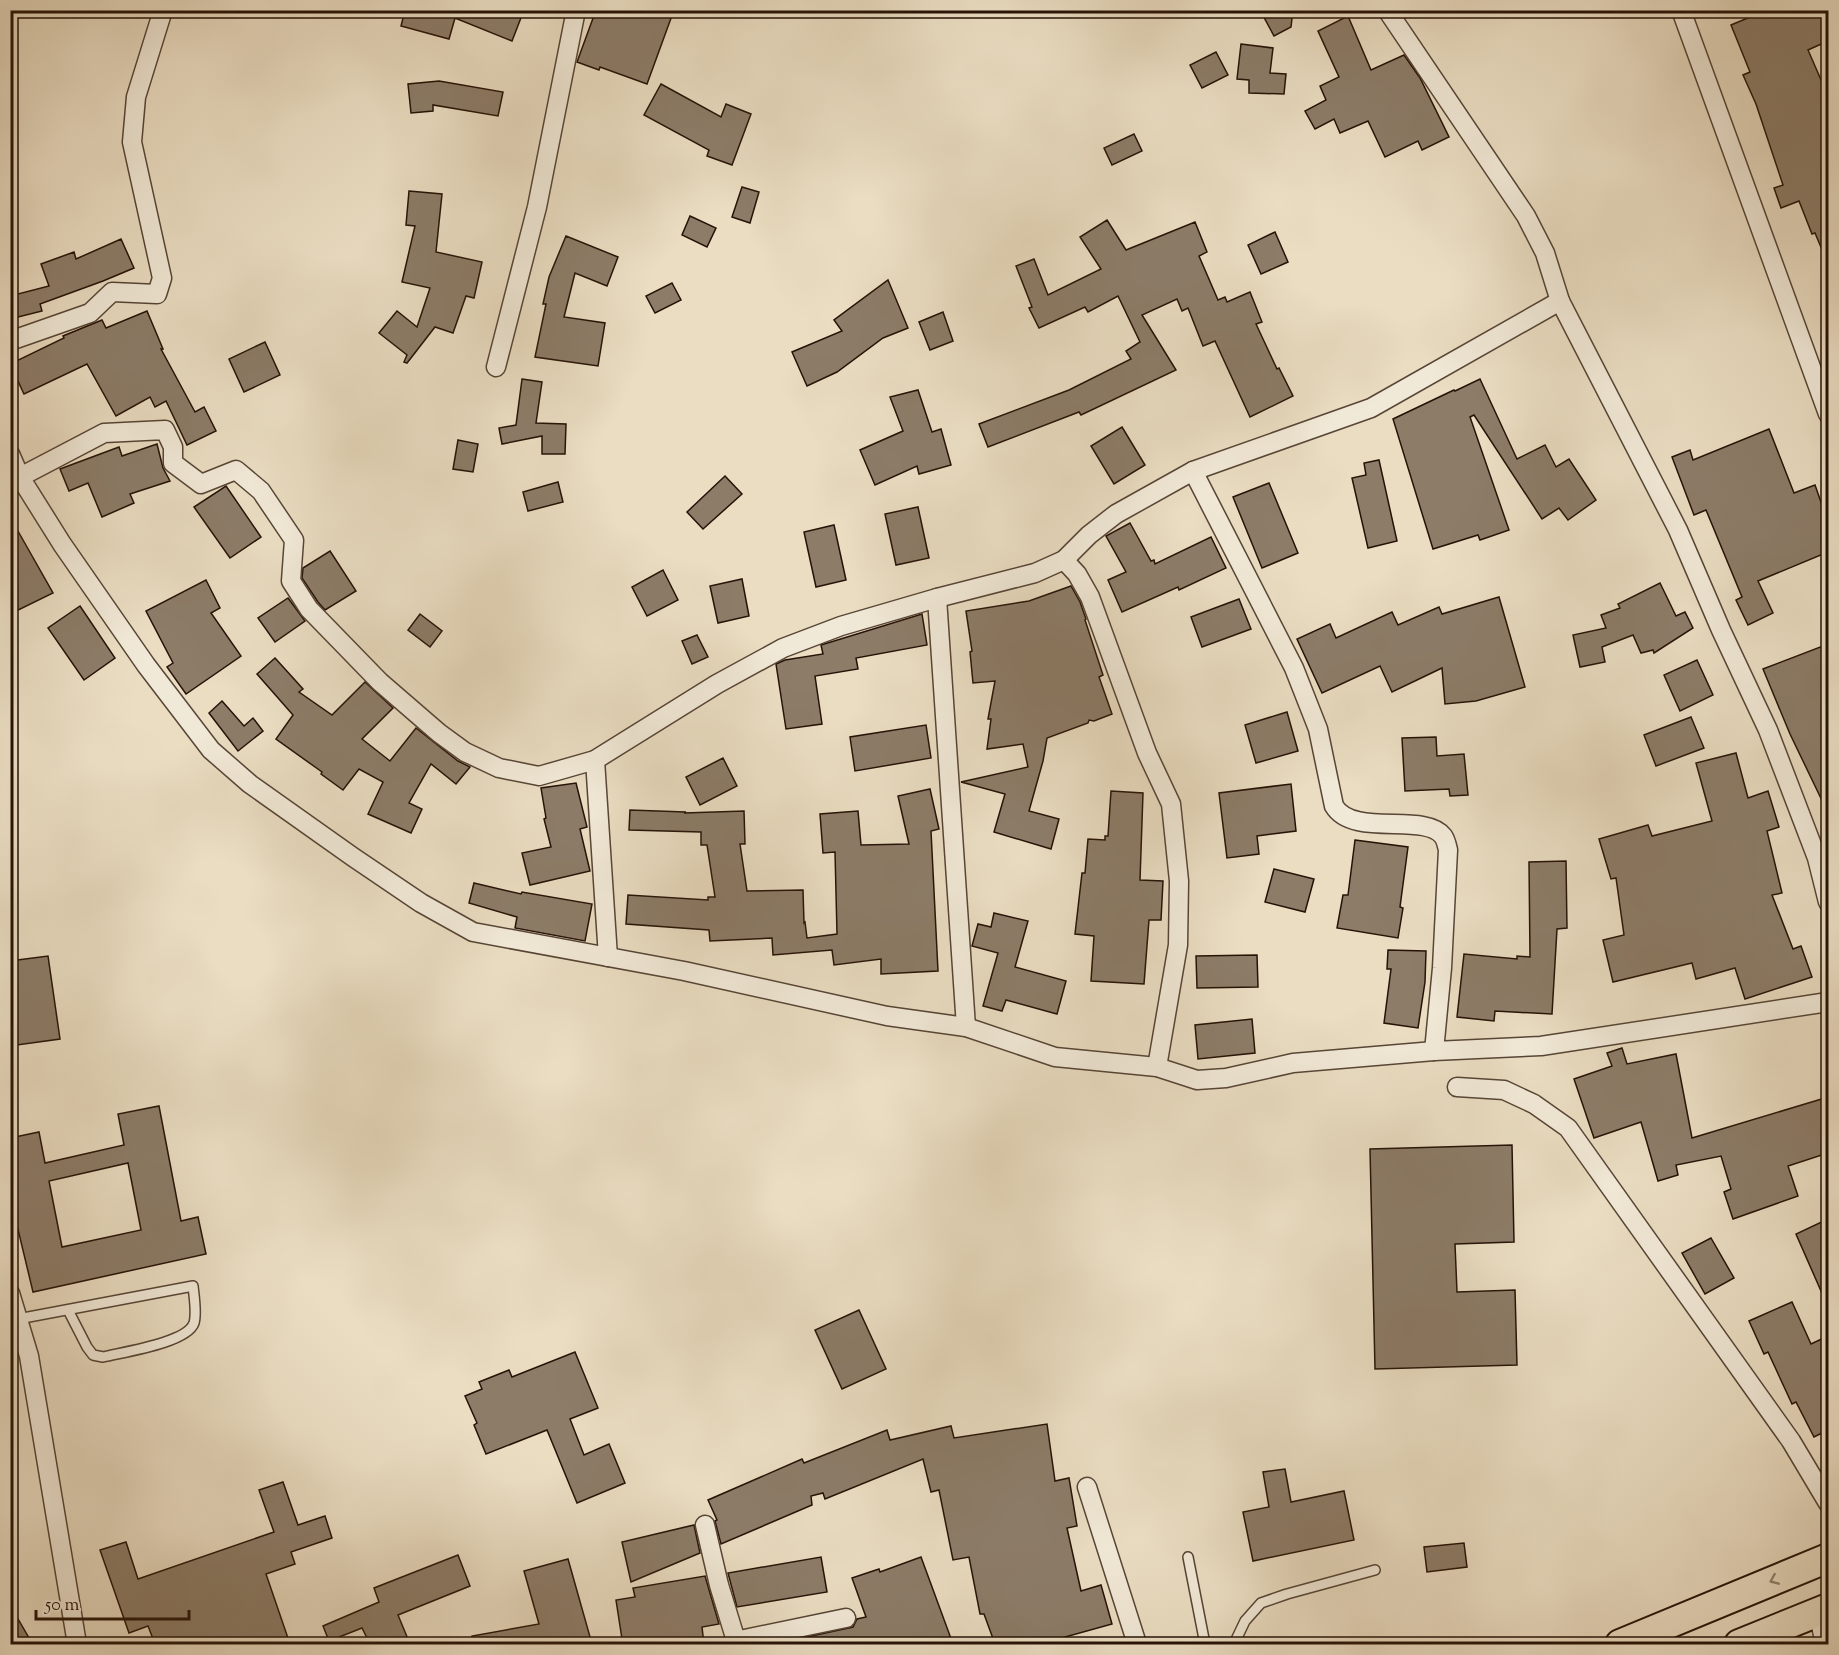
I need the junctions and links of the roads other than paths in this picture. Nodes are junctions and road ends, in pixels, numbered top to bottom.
1 (163, 10) edge
2 (576, 10) edge
3 (1387, 10) edge
4 (1682, 10) edge
5 (1560, 301) junction
6 (10, 341) edge
7 (496, 367) dead end
8 (1828, 414) edge
9 (10, 454) edge
10 (1193, 471) junction
11 (20, 477) junction
12 (1064, 560) junction
13 (937, 598) junction
14 (595, 760) junction
15 (1828, 903) edge
16 (608, 957) junction
17 (1828, 1002) edge
18 (966, 1027) junction
19 (1434, 1051) junction
20 (1157, 1067) junction
21 (1457, 1087) dead end
22 (10, 1293) edge
23 (68, 1310) junction
24 (18, 1319) junction
25 (1087, 1487) dead end
26 (1828, 1503) edge
27 (705, 1525) dead end
28 (1188, 1557) dead end
29 (1828, 1558) edge
30 (1375, 1570) dead end
31 (1823, 1610) edge
32 (846, 1618) dead end
33 (736, 1643) edge
34 (77, 1644) edge
35 (1137, 1644) edge
36 (1205, 1644) edge
37 (1234, 1644) edge
38 (1620, 1644) edge
39 (1739, 1644) edge
40 (1825, 1644) edge

1 - 6 street
2 - 7 street
3 - 5 street
4 - 8 street
5 - 10 street
5 - 15 street
9 - 11 street
10 - 12 street
10 - 19 street
11 - 14 street
11 - 16 street
12 - 13 street
12 - 20 street
13 - 14 street
13 - 18 street
14 - 16 street
16 - 18 street
17 - 19 street
18 - 20 street
19 - 20 street
21 - 26 street
22 - 24 street
23 - 23 lane
23 - 24 lane
24 - 34 street
25 - 35 street
27 - 33 street
28 - 36 lane
29 -> 38 main road
30 - 37 lane
31 - 39 main road
31 - 40 street
32 - 33 street

